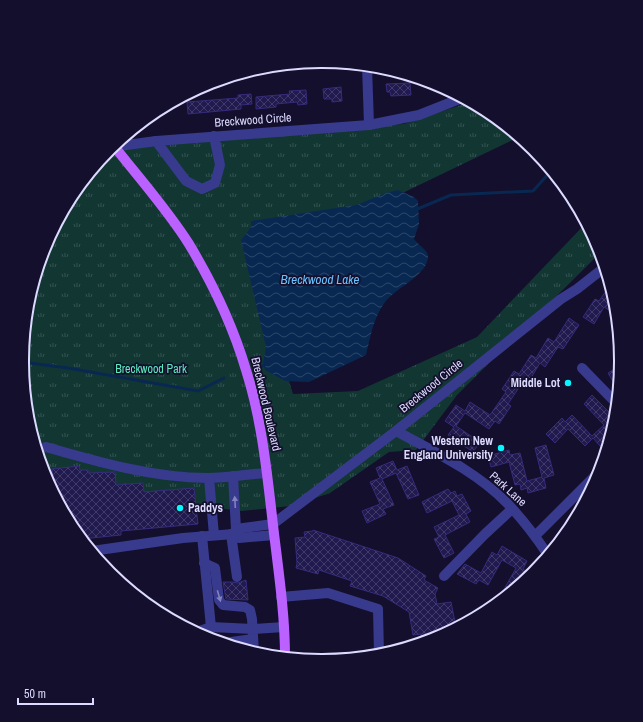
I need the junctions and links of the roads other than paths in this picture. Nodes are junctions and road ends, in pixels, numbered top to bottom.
1 (367, 72) edge
2 (455, 101) edge
3 (369, 125) junction
4 (214, 136) junction
5 (156, 141) junction
6 (125, 145) edge
7 (118, 152) edge
8 (599, 271) edge
9 (582, 368) dead end
10 (611, 398) edge
11 (396, 431) junction
12 (46, 447) dead end
13 (267, 473) junction
14 (233, 476) junction
15 (209, 478) junction
16 (582, 493) edge
17 (512, 509) junction
18 (273, 524) junction
19 (234, 532) junction
20 (214, 535) junction
21 (274, 535) junction
22 (202, 536) junction
23 (535, 536) junction
24 (99, 550) edge
25 (545, 550) edge
26 (204, 563) junction
27 (444, 576) dead end
28 (237, 577) dead end
29 (281, 597) junction
30 (284, 627) junction
31 (211, 628) junction
32 (206, 629) edge
33 (253, 634) junction
34 (233, 640) edge
35 (285, 645) junction
36 (254, 646) edge
37 (379, 648) edge
38 (285, 651) edge
39 (287, 651) edge

1 - 3 street
2 - 3 street, Breckwood Circle
3 - 4 street, Breckwood Circle
4 - 5 street, Breckwood Circle
4 - 5 street
5 - 6 street, Breckwood Circle
7 - 13 main road, Breckwood Boulevard
8 - 11 street, Breckwood Circle
9 - 10 street
11 - 17 street, Park Lane
11 - 18 street, Breckwood Circle
12 - 15 street
13 - 14 street
13 - 18 main road, Breckwood Boulevard
14 - 15 street
19 -> 14 street
15 - 20 street
16 - 23 street
17 - 23 street, Park Lane
17 - 27 street
18 - 19 street
18 - 21 main road, Breckwood Boulevard
19 - 20 street
19 - 21 street
19 - 28 street
20 - 22 street
21 - 29 main road, Breckwood Boulevard
22 - 24 street
22 - 26 street
23 - 25 street, Park Lane
26 - 31 street
26 -> 33 street
29 - 30 main road, Breckwood Boulevard
29 - 37 street
30 - 33 street
30 - 35 main road, Breckwood Boulevard
31 - 32 street
31 - 33 street
33 - 34 street
33 - 36 street
35 - 38 main road, Breckwood Boulevard
35 - 39 main road

